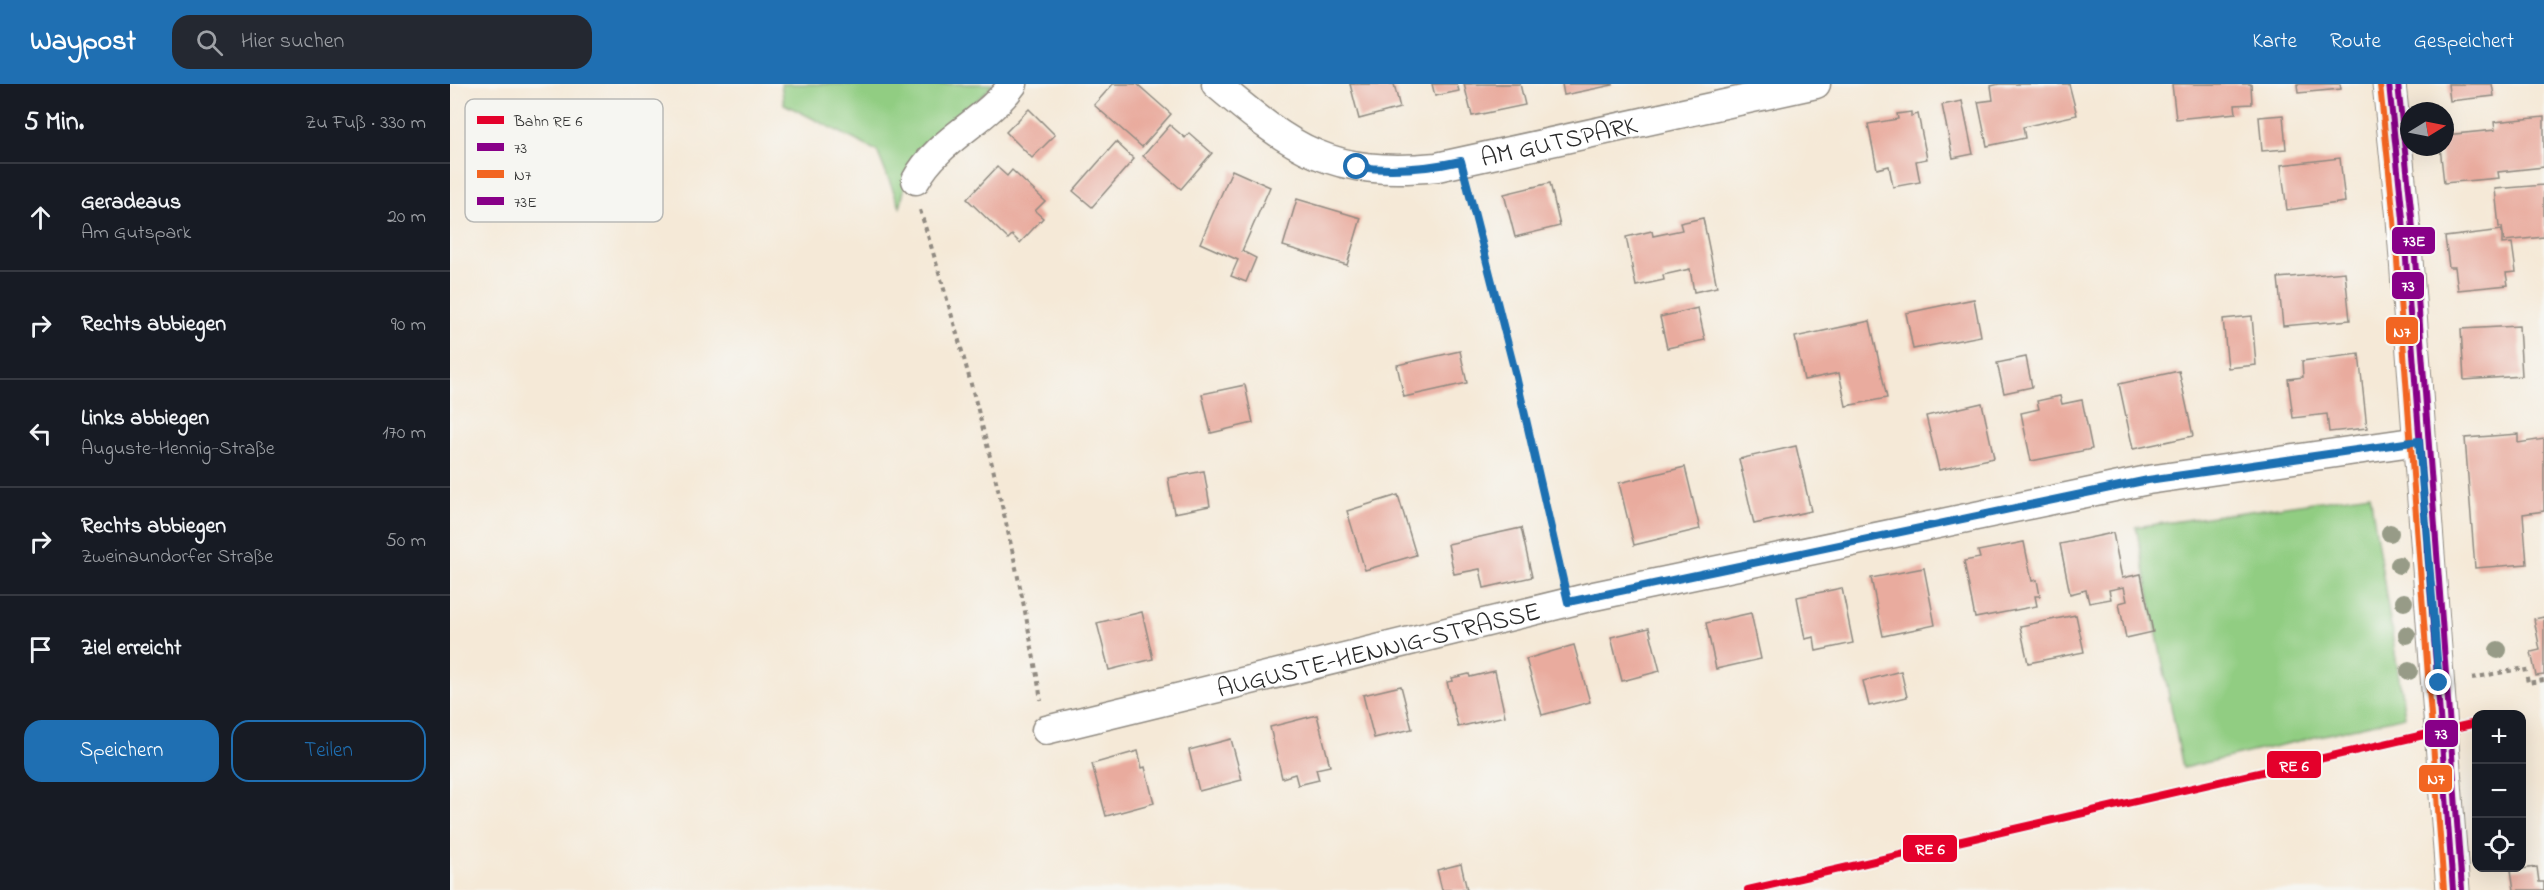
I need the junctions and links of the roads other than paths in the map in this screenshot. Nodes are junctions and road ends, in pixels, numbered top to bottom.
1 (1013, 84) edge
2 (1216, 84) edge
3 (1816, 84) edge
4 (2389, 84) edge
5 (916, 180) road end
6 (2419, 441) junction
7 (1046, 730) road end
8 (2453, 890) edge

1 - 5 street
2 - 3 street, AM GUTSPARK
4 - 6 street
6 - 7 street, AUGUSTE-HENNIG-STRASSE
6 - 8 street

